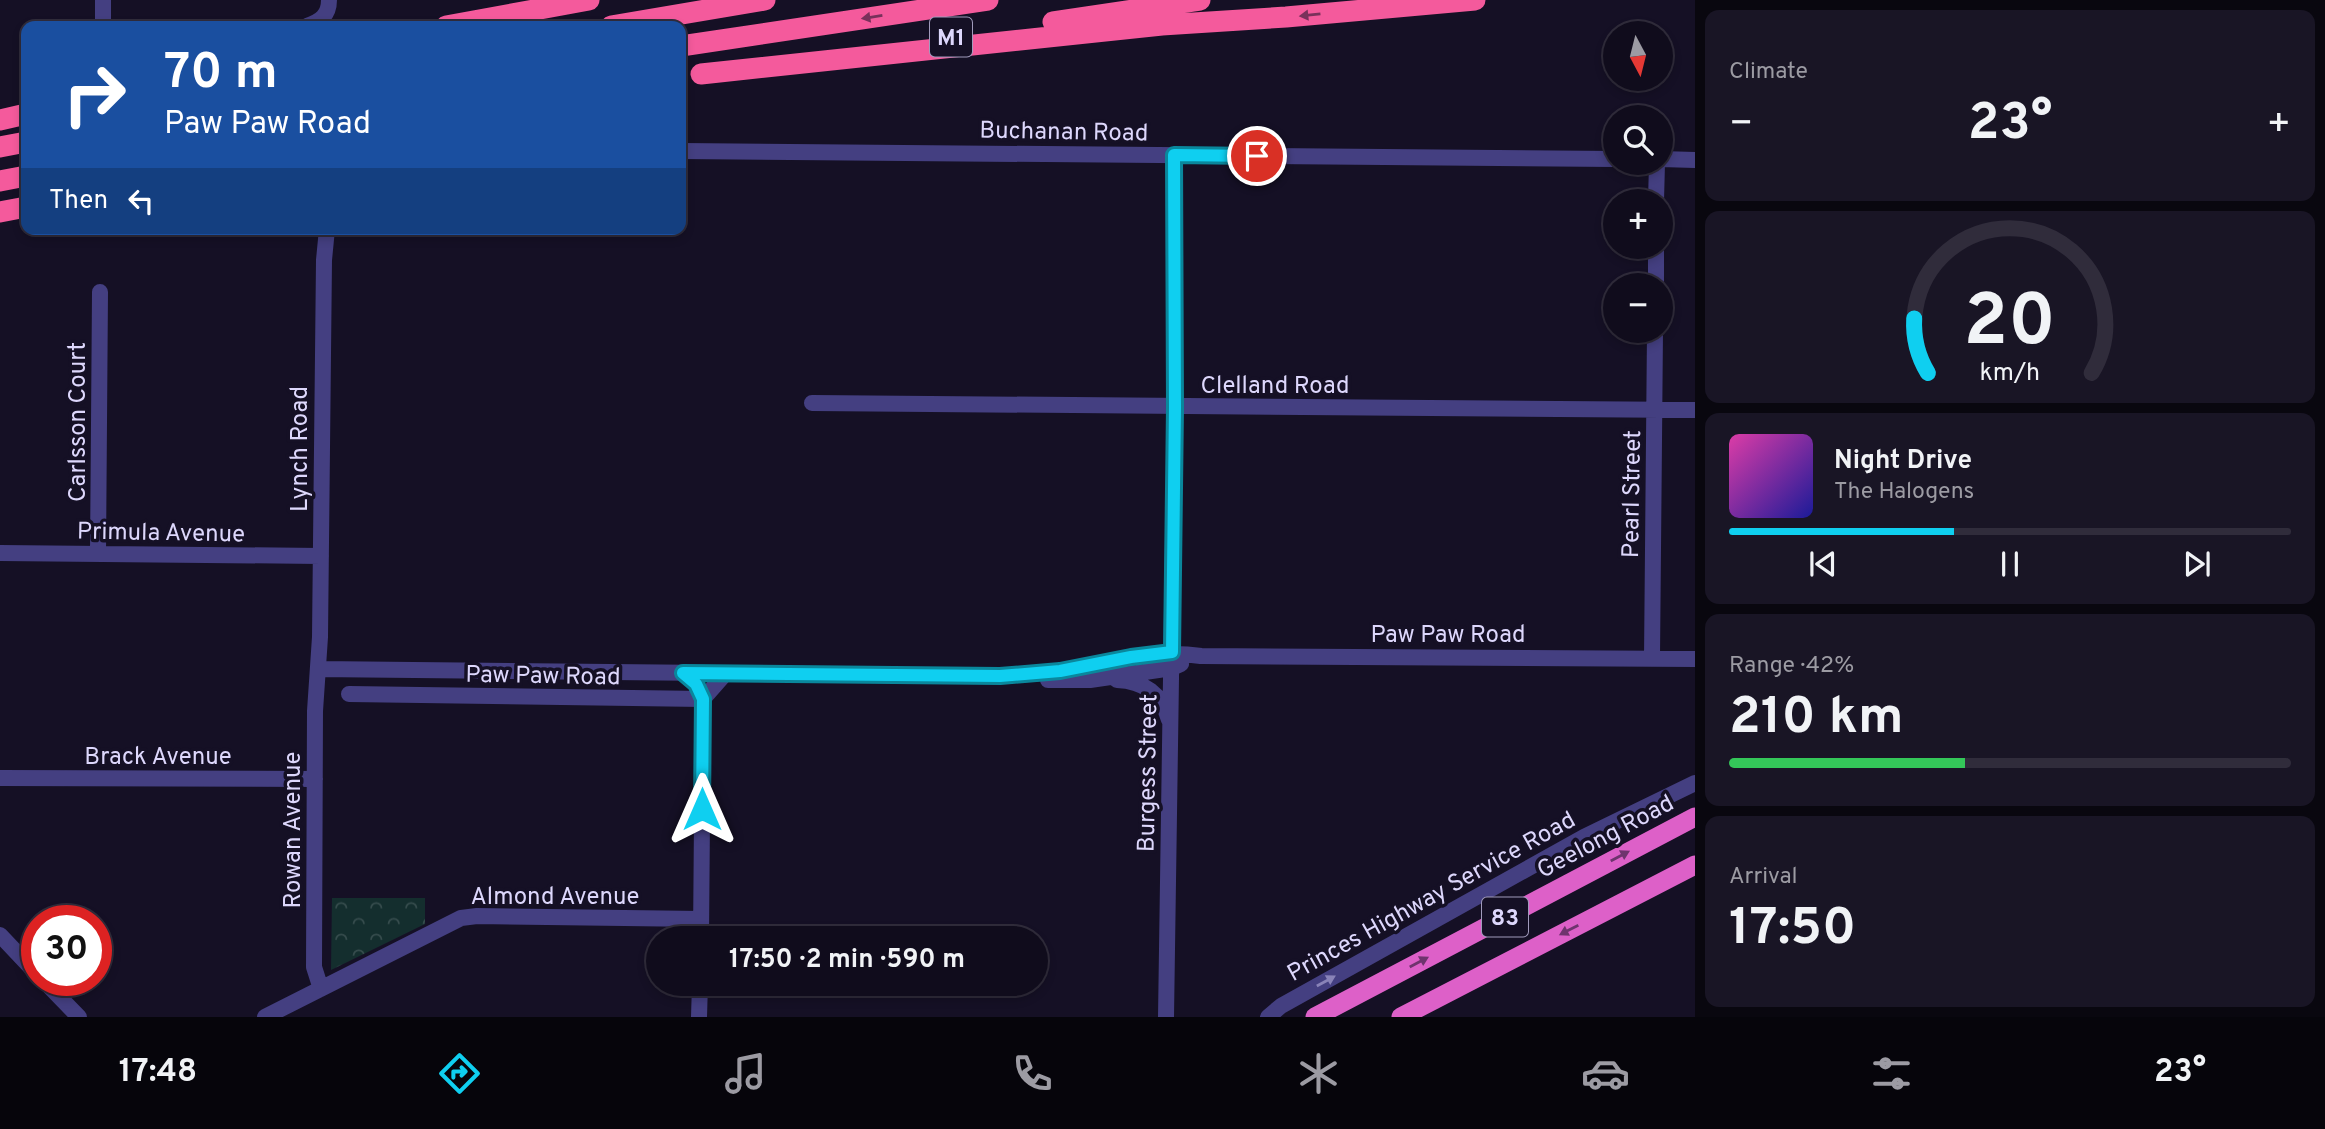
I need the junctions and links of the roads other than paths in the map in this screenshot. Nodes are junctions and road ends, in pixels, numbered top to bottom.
1 (103, 0) edge
2 (329, 0) edge
3 (589, 0) edge
4 (765, 0) edge
5 (988, 0) edge
6 (1200, 0) edge
7 (1475, 0) edge
8 (103, 21) edge
9 (319, 21) edge
10 (474, 21) edge
11 (641, 21) edge
12 (686, 45) edge
13 (691, 75) edge
14 (21, 115) edge
15 (0, 120) edge
16 (21, 143) edge
17 (0, 147) edge
18 (686, 151) edge
19 (1174, 155) junction
20 (1603, 159) edge
21 (1695, 160) edge
22 (1673, 161) edge
23 (21, 177) edge
24 (0, 181) edge
25 (21, 207) edge
26 (0, 212) edge
27 (326, 235) edge
28 (100, 292) dead end
29 (1655, 343) edge
30 (812, 403) dead end
31 (1175, 407) junction
32 (1655, 410) junction
33 (1695, 410) edge
34 (0, 553) edge
35 (99, 554) junction
36 (321, 556) junction
37 (1652, 658) junction
38 (1695, 659) edge
39 (1172, 660) junction
40 (318, 669) junction
41 (440, 671) junction
42 (683, 673) junction
43 (725, 674) junction
44 (1000, 676) junction
45 (1090, 680) junction
46 (349, 694) dead end
47 (439, 696) junction
48 (703, 699) junction
49 (1172, 736) junction
50 (0, 778) edge
51 (315, 779) junction
52 (1695, 783) edge
53 (1695, 817) edge
54 (1695, 865) edge
55 (701, 919) junction
56 (701, 926) edge
57 (0, 935) edge
58 (21, 957) edge
59 (321, 989) junction
60 (59, 996) edge
61 (700, 996) edge
62 (1166, 1016) edge
63 (79, 1017) edge
64 (265, 1017) edge
65 (699, 1017) edge
66 (1268, 1017) edge
67 (1315, 1017) edge
68 (1401, 1017) edge

1 - 8 street
2 - 9 street
3 - 10 highway
4 - 11 highway
5 -> 12 highway, M1
6 - 13 highway, M1
7 -> 13 highway
14 - 15 highway
16 - 17 highway
18 - 19 street, Buchanan Road
19 - 20 street, Buchanan Road
19 - 31 street, Burgess Street
21 - 22 street
23 - 24 highway
25 - 26 highway
27 - 36 street, Lynch Road
28 - 35 street, Carlsson Court
29 - 32 street, Pearl Street
30 - 31 street, Clelland Road
31 - 32 street, Clelland Road
31 - 39 street, Burgess Street
32 - 33 street, Clelland Road
32 - 37 street, Pearl Street
34 - 35 street, Primula Avenue
35 - 36 street, Primula Avenue
36 - 40 street, Lynch Road
37 - 38 street, Paw Paw Road
37 - 39 street, Paw Paw Road
39 - 44 street, Paw Paw Road
39 - 45 street, Paw Paw Road
39 - 49 street, Burgess Street
40 - 41 street, Paw Paw Road
40 - 51 street, Rowan Avenue
41 - 42 street, Paw Paw Road
41 - 47 street
42 - 43 street, Paw Paw Road
42 - 48 street
43 - 44 street, Paw Paw Road
43 - 48 street
44 - 45 street, Paw Paw Road
45 - 49 street
46 - 47 street, Paw Paw Road
47 - 48 street, Paw Paw Road
48 - 55 street
49 - 62 street, Burgess Street
50 - 51 street, Brack Avenue
51 - 59 street, Rowan Avenue
66 -> 52 street, Princes Highway Service Road
67 -> 53 highway, Geelong Road / 83
54 -> 68 highway, 83
55 - 56 street
55 - 59 street, Almond Avenue
57 - 58 street
59 - 64 street, Almond Avenue
60 - 63 street
61 - 65 street

